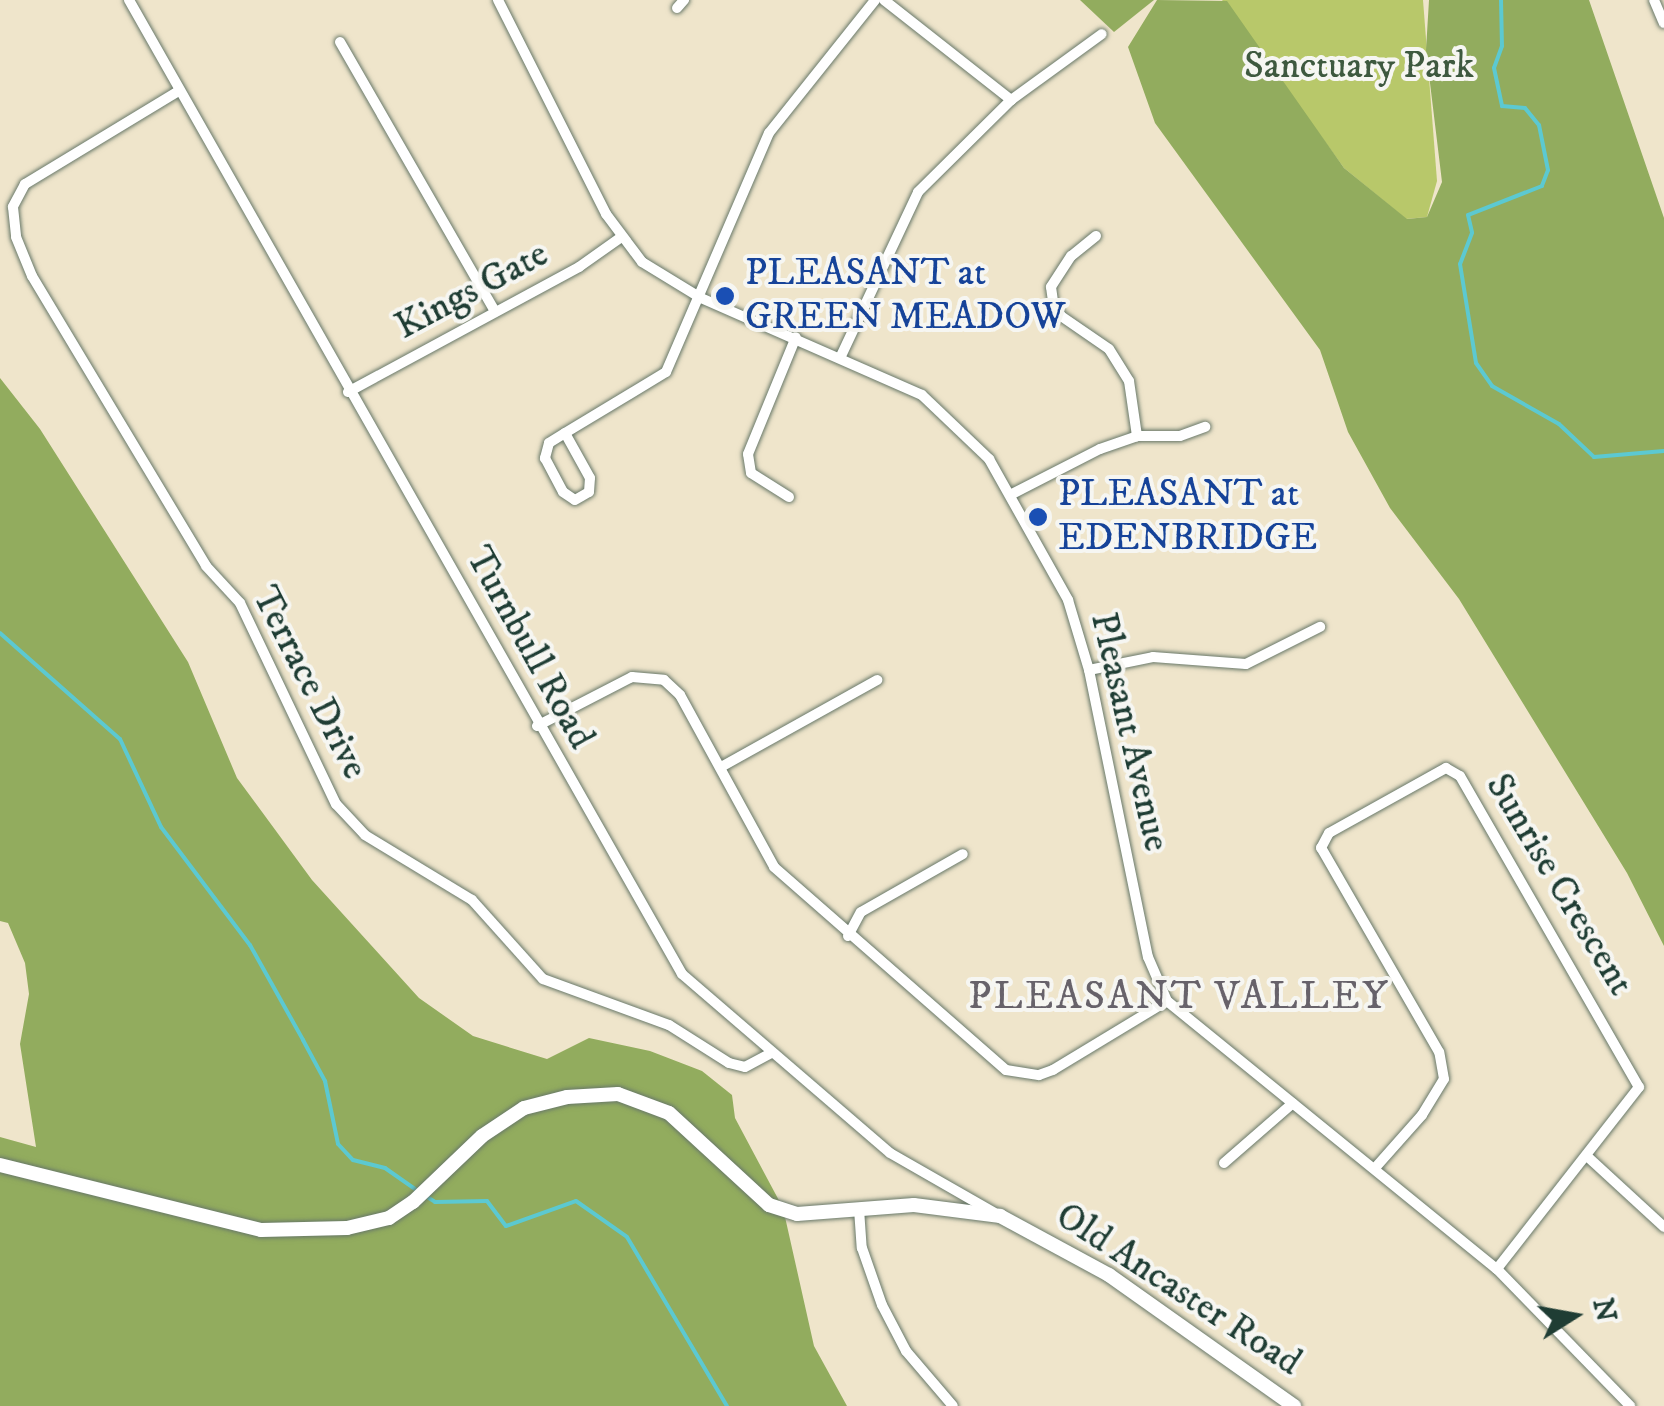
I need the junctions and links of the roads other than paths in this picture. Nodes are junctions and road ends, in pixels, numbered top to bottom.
1 (129, 0) edge
2 (498, 0) edge
3 (875, 0) edge
4 (884, 0) edge
5 (1654, 0) edge
6 (1664, 23) edge
7 (1102, 34) dead end
8 (340, 42) dead end
9 (177, 92) junction
10 (1011, 100) junction
11 (1096, 236) dead end
12 (620, 238) junction
13 (701, 298) junction
14 (495, 312) junction
15 (796, 336) junction
16 (841, 356) junction
17 (348, 392) junction
18 (1205, 427) dead end
19 (564, 433) junction
20 (1137, 436) junction
21 (1012, 494) junction
22 (789, 497) dead end
23 (1320, 627) dead end
24 (1089, 670) junction
25 (877, 680) dead end
26 (537, 726) junction
27 (721, 768) junction
28 (962, 854) dead end
29 (848, 936) junction
30 (1167, 1001) junction
31 (771, 1053) junction
32 (1293, 1103) junction
33 (1589, 1158) junction
34 (1224, 1163) dead end
35 (0, 1165) edge
36 (1375, 1168) junction
37 (859, 1209) junction
38 (1000, 1216) junction
39 (1664, 1228) edge
40 (1496, 1269) junction
41 (954, 1406) edge
42 (1294, 1406) edge
43 (1630, 1406) edge

1 - 9 street, Turnbull Road
2 - 12 street, Pleasant Avenue
3 - 13 street
4 - 10 street
5 - 6 street
7 - 10 street
8 - 14 street
9 - 17 street, Turnbull Road
9 - 31 street, Terrace Drive
10 - 16 street
11 - 20 street
12 - 13 street, Pleasant Avenue
12 - 14 street, Kings Gate
13 - 15 street, Pleasant Avenue
13 - 19 street
14 - 17 street, Kings Gate
15 - 16 street, Pleasant Avenue
15 - 22 street
16 - 21 street, Pleasant Avenue
17 - 26 street, Turnbull Road
18 - 20 street
19 - 19 street
20 - 21 street
21 - 24 street, Pleasant Avenue
23 - 24 street
24 - 30 street, Pleasant Avenue
25 - 27 street
26 - 27 street
26 - 31 street, Turnbull Road
27 - 29 street
28 - 29 street
29 - 30 street
30 - 32 street, Pleasant Avenue
31 - 38 street, Turnbull Road
32 - 34 street
32 - 36 street, Pleasant Avenue
33 - 36 street, Sunrise Crescent
33 - 39 street
33 - 40 street, Sunrise Crescent
35 - 37 street, Old Ancaster Road
36 - 40 street, Pleasant Avenue
37 - 38 street, Old Ancaster Road
37 - 41 street
38 - 42 street, Old Ancaster Road
40 - 43 street, Pleasant Avenue

